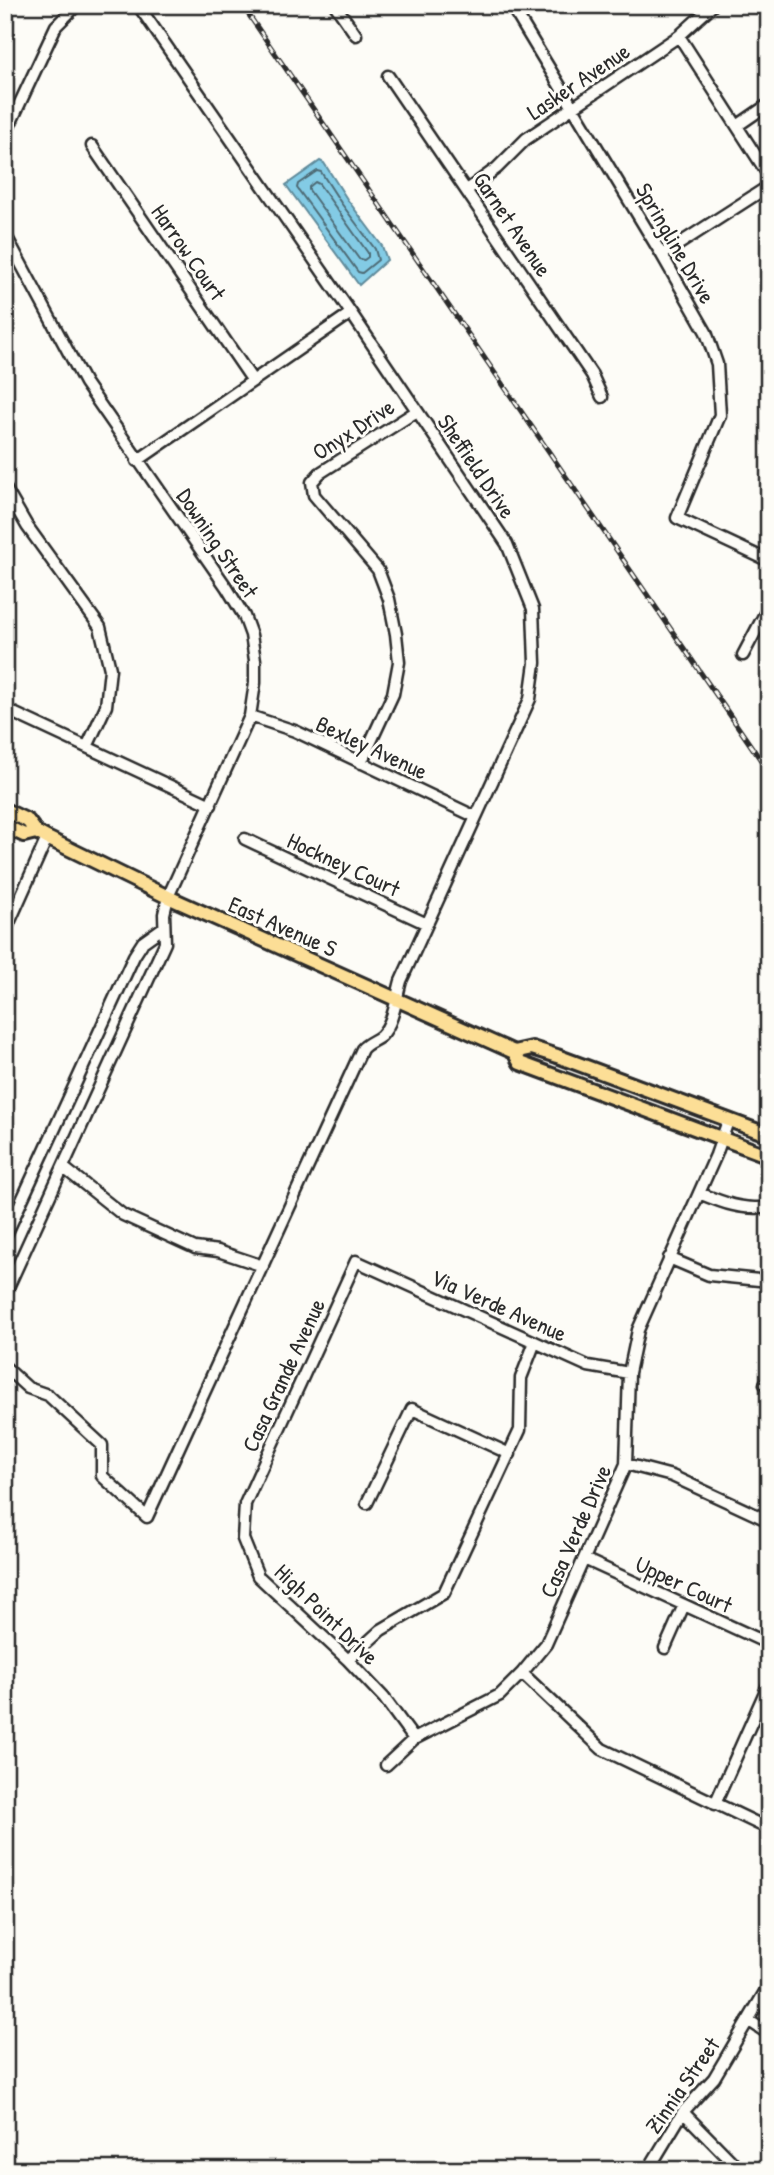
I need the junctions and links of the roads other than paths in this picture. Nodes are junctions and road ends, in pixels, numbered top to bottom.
1 (77, 5) edge
2 (138, 5) edge
3 (335, 5) edge
4 (713, 5) edge
5 (512, 6) edge
6 (356, 35) dead end
7 (678, 36) junction
8 (387, 76) dead end
9 (769, 104) edge
10 (573, 107) junction
11 (737, 126) junction
12 (5, 135) edge
13 (92, 146) dead end
14 (769, 176) edge
15 (769, 186) edge
16 (467, 190) junction
17 (5, 234) edge
18 (662, 254) junction
19 (351, 313) junction
20 (253, 381) junction
21 (602, 397) dead end
22 (417, 411) junction
23 (137, 461) junction
24 (5, 488) edge
25 (769, 561) edge
26 (769, 606) edge
27 (743, 654) dead end
28 (5, 709) edge
29 (250, 716) junction
30 (87, 747) junction
31 (361, 763) junction
32 (211, 805) junction
33 (5, 810) edge
34 (476, 817) junction
35 (5, 826) edge
36 (41, 835) junction
37 (245, 839) dead end
38 (168, 897) junction
39 (427, 923) junction
40 (164, 927) junction
41 (5, 932) edge
42 (396, 1000) junction
43 (514, 1052) junction
44 (728, 1121) junction
45 (769, 1135) edge
46 (722, 1139) junction
47 (769, 1156) edge
48 (64, 1168) junction
49 (699, 1193) junction
50 (769, 1208) edge
51 (5, 1237) edge
52 (669, 1258) junction
53 (356, 1261) joint
54 (263, 1266) junction
55 (769, 1281) edge
56 (5, 1294) edge
57 (535, 1342) junction
58 (5, 1367) edge
59 (629, 1373) junction
60 (510, 1454) junction
61 (626, 1464) junction
62 (367, 1503) dead end
63 (245, 1504) joint
64 (769, 1521) edge
65 (584, 1559) junction
66 (684, 1605) junction
67 (769, 1644) edge
68 (665, 1648) dead end
69 (348, 1660) junction
70 (522, 1673) junction
71 (769, 1683) edge
72 (414, 1739) junction
73 (386, 1765) dead end
74 (715, 1804) junction
75 (769, 1829) edge
76 (769, 1985) edge
77 (748, 2020) junction
78 (769, 2034) edge
79 (683, 2112) junction
80 (648, 2170) edge
81 (740, 2170) edge

1 - 12 street
2 - 19 street, Sheffield Drive
3 - 6 street
4 - 7 street, Lasker Avenue
5 - 10 street, Springline Drive
7 - 10 street, Lasker Avenue
7 - 11 street
8 - 16 street, Garnet Avenue
9 - 11 street
10 - 16 street, Lasker Avenue
10 - 18 street, Springline Drive
11 - 14 street
13 - 20 street, Harrow Court
15 - 18 street
16 - 21 street, Garnet Avenue
17 - 23 street, Downing Street
18 - 25 street, Springline Drive
19 - 20 street
19 - 22 street, Sheffield Drive
20 - 23 street
22 - 31 street, Onyx Drive
22 - 34 street, Sheffield Drive
23 - 29 street, Downing Street
24 - 30 street
26 - 27 street
28 - 30 street
29 - 31 street, Bexley Avenue
29 - 32 street, Downing Street
30 - 32 street
31 - 34 street, Bexley Avenue
32 - 38 street, Downing Street
33 - 36 main road, East Avenue S
34 - 39 street, Sheffield Drive
35 - 36 main road, East Avenue S
36 - 38 main road, East Avenue S
36 - 41 street
37 - 39 street, Hockney Court
38 - 40 street, Downing Street
38 - 42 main road, East Avenue S
39 - 42 street, Sheffield Drive
40 - 48 street, Downing Street
40 - 51 street
42 - 43 main road, East Avenue S
42 - 54 street, Sheffield Drive
43 - 44 main road, East Avenue S
43 - 46 main road, East Avenue S
44 - 45 main road, East Avenue S
44 - 46 street, Casa Verde Drive
46 - 47 main road, East Avenue S
46 - 49 street, Casa Verde Drive
48 - 54 street
48 - 56 street, Downing Street
49 - 50 street
49 - 52 street, Casa Verde Drive
52 - 55 street
52 - 59 street, Casa Verde Drive
53 - 57 street, Via Verde Avenue
53 - 63 street, Casa Grande Avenue
54 - 58 street, Sheffield Drive
57 - 59 street, Via Verde Avenue
57 - 60 street
59 - 61 street, Casa Verde Drive
60 - 62 street
60 - 69 street
61 - 64 street
61 - 65 street, Casa Verde Drive
63 - 69 street, High Point Drive
65 - 66 street, Upper Court
65 - 70 street, Casa Verde Drive
66 - 67 street, Upper Court
66 - 68 street
69 - 72 street, High Point Drive
70 - 72 street, Casa Verde Drive
70 - 74 street
71 - 74 street
72 - 73 street, Casa Verde Drive
74 - 75 street
76 - 77 street, Zinnia Street
77 - 78 street
77 - 79 street, Zinnia Street
79 - 80 street, Zinnia Street
79 - 81 street

